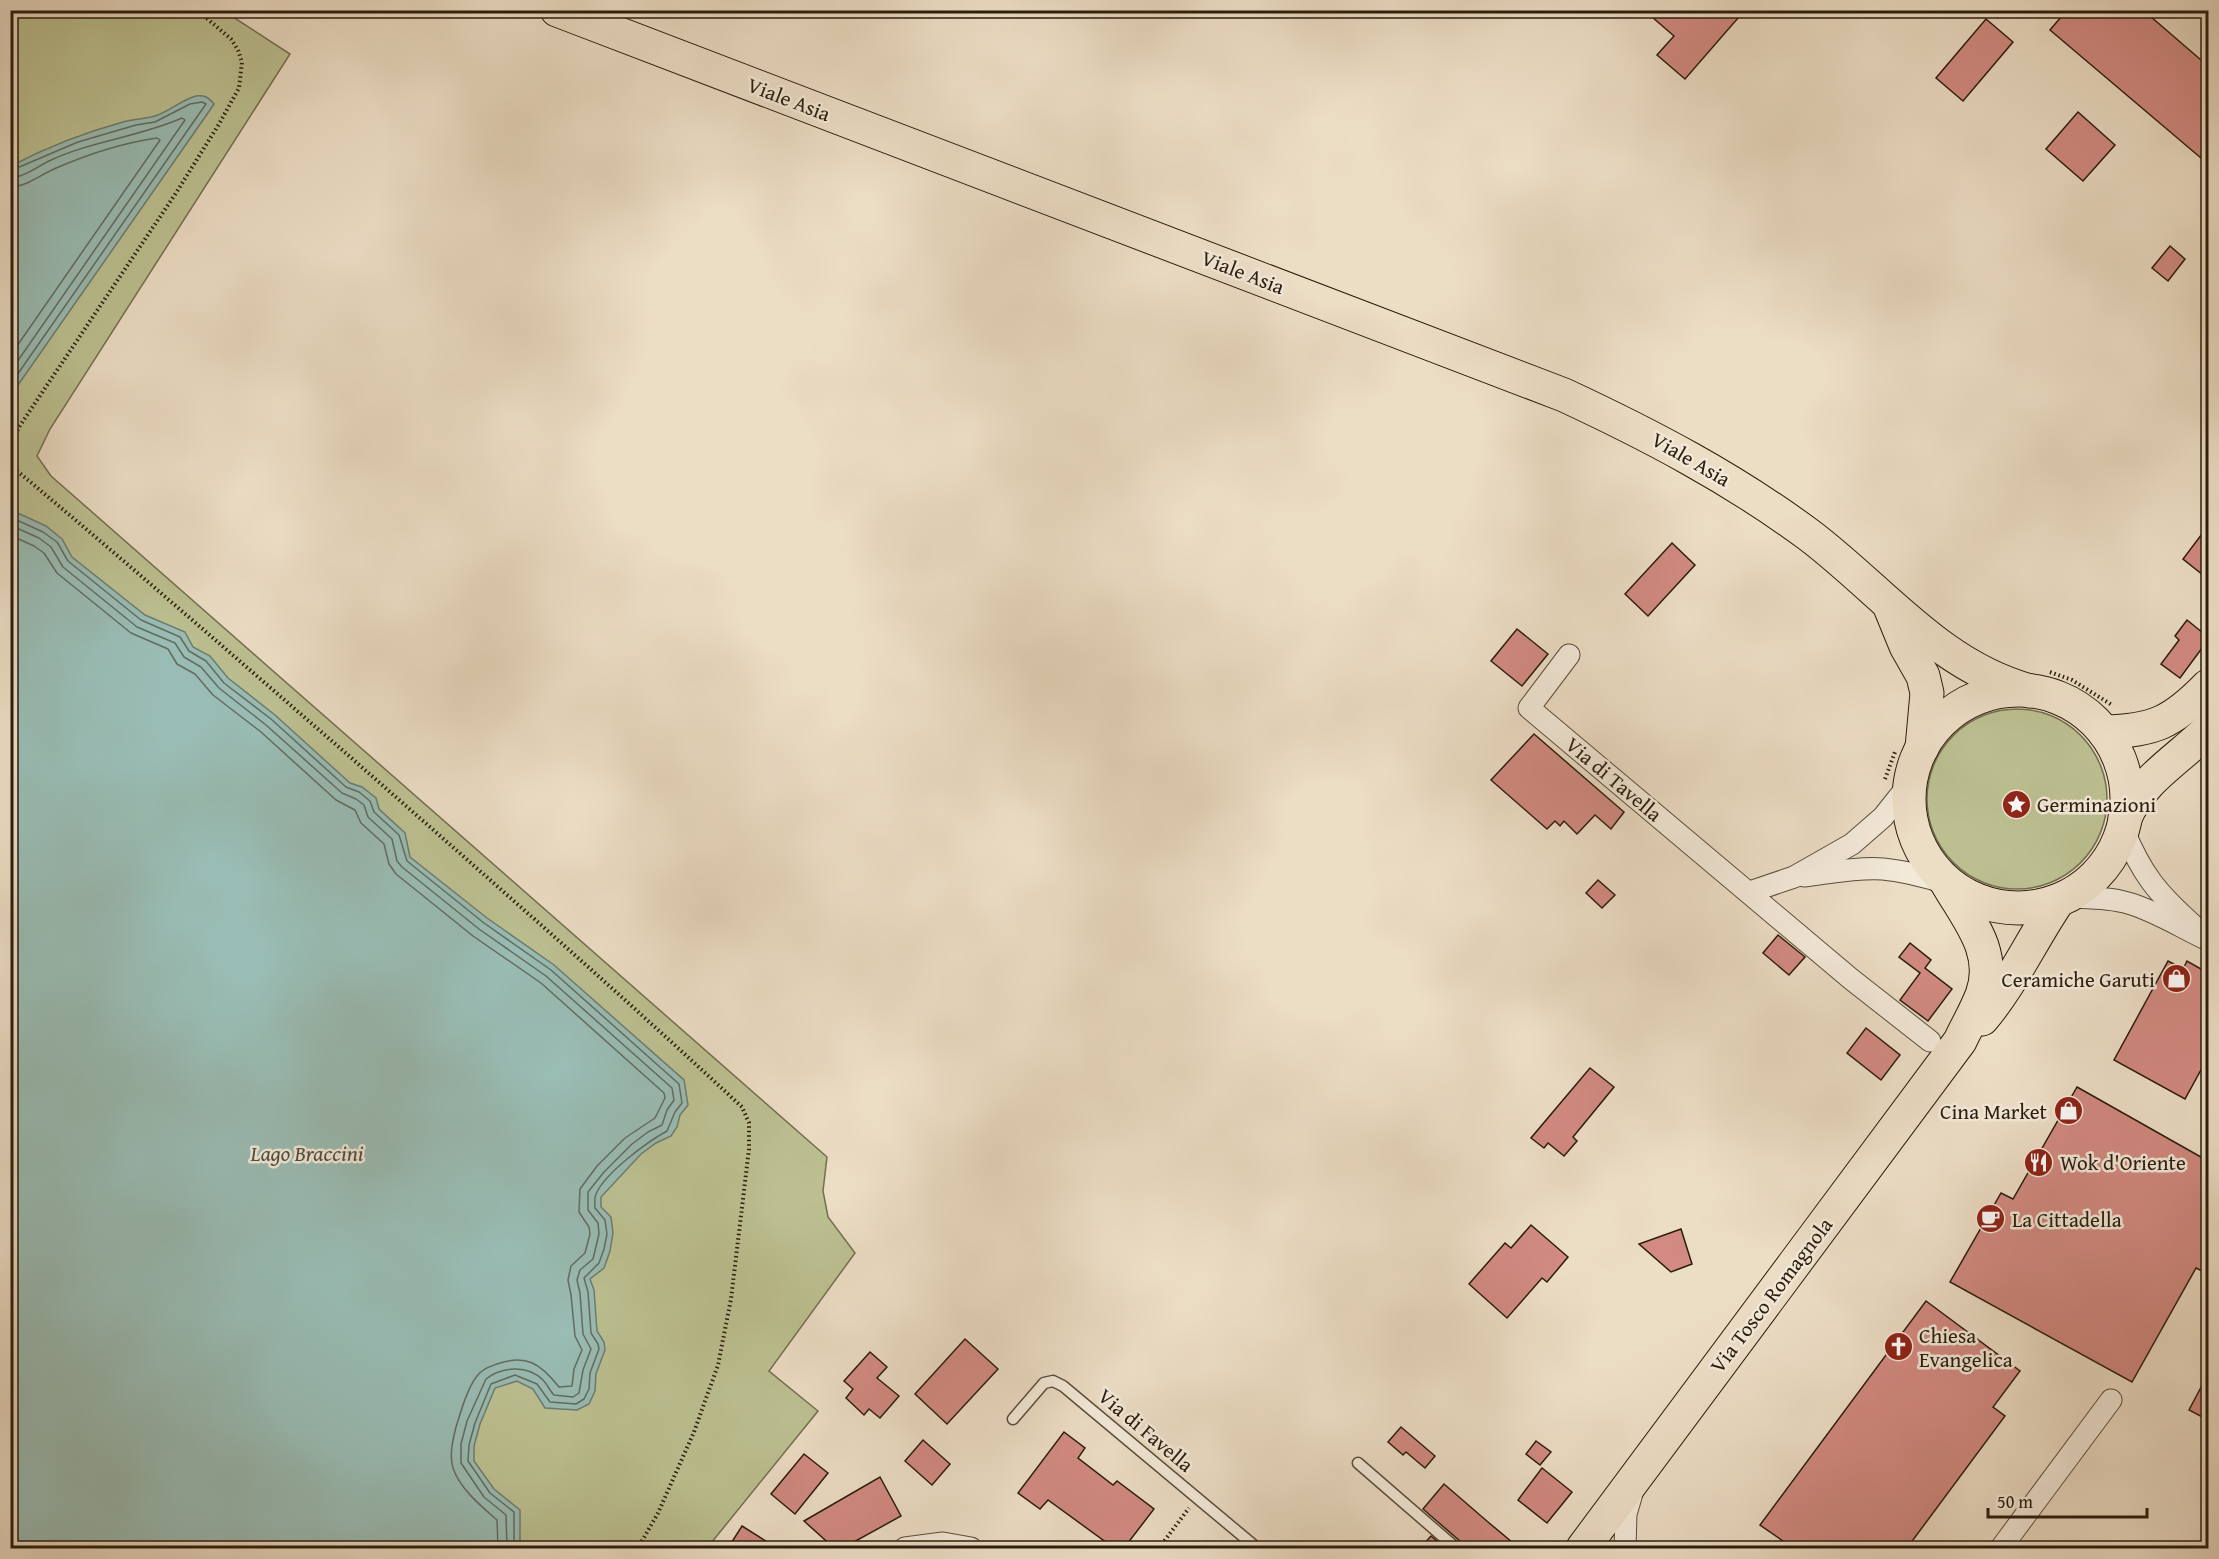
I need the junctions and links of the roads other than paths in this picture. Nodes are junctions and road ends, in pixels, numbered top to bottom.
1 (557, 10) edge
2 (1889, 606) junction
3 (1569, 655) dead end
4 (2208, 686) edge
5 (2030, 691) junction
6 (2208, 730) edge
7 (2104, 732) junction
8 (1922, 747) junction
9 (1910, 783) junction
10 (2124, 823) junction
11 (1794, 877) junction
12 (1947, 883) junction
13 (1750, 892) junction
14 (2062, 899) junction
15 (2208, 940) edge
16 (1945, 1041) junction
17 (2111, 1400) dead end
18 (1012, 1419) dead end
19 (1358, 1463) dead end
20 (1642, 1470) junction
21 (905, 1548) edge
22 (971, 1548) edge
23 (1257, 1548) edge
24 (1456, 1548) edge
25 (1583, 1548) edge
26 (1625, 1548) edge
27 (2001, 1548) edge

1 - 2 main road, Viale Asia
2 - 5 main road, Viale Asia
2 - 8 main road
3 - 13 street, Via di Tavella
4 - 7 main road
5 - 7 main road, Viale Asia
5 - 8 main road
6 - 10 main road
7 - 10 main road
8 - 9 main road
9 - 11 street
9 - 12 main road
10 - 14 main road
10 - 15 street
11 - 12 street
11 - 13 street
12 - 14 main road
12 - 16 main road, Via Tosco Romagnola
13 - 16 street, Via di Tavella
14 - 15 street
14 - 16 main road, Via Tosco Romagnola
16 - 20 main road, Via Tosco Romagnola
17 - 27 street
18 - 23 lane, Via di Favella
19 - 24 lane
20 - 25 main road, Via Tosco Romagnola
20 - 26 street
21 - 22 street

